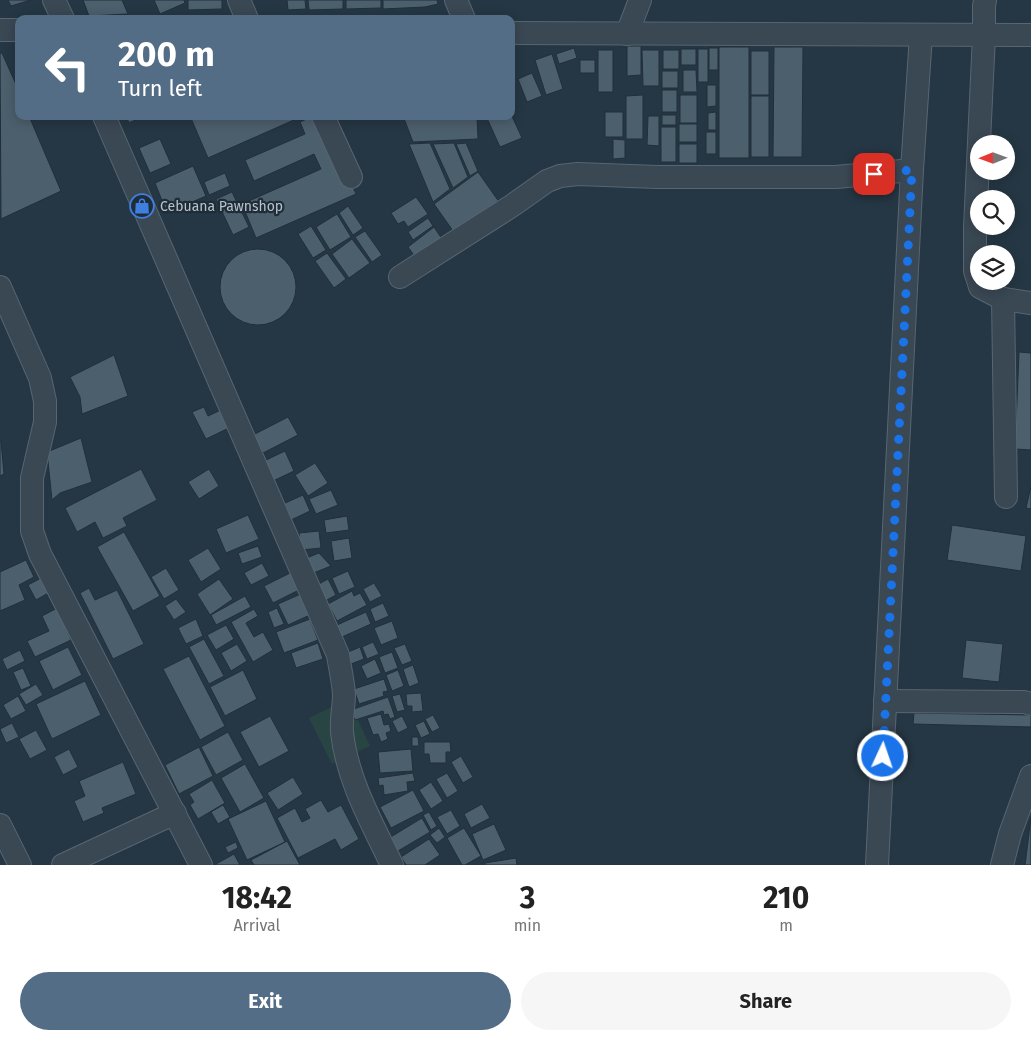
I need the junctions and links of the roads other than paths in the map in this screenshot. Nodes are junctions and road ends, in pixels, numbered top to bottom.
1 (54, 0) edge
2 (239, 0) edge
3 (456, 0) edge
4 (640, 0) edge
5 (986, 0) edge
6 (61, 15) edge
7 (245, 15) edge
8 (462, 15) edge
9 (0, 30) edge
10 (15, 30) edge
11 (515, 33) edge
12 (626, 34) junction
13 (921, 35) junction
14 (984, 35) junction
15 (1031, 35) edge
16 (106, 120) edge
17 (325, 120) edge
18 (912, 170) junction
19 (351, 177) dead end
20 (400, 277) dead end
21 (0, 287) edge
22 (1003, 299) junction
23 (1031, 303) edge
24 (1006, 498) dead end
25 (885, 701) junction
26 (1031, 704) edge
27 (1031, 776) edge
28 (175, 813) junction
29 (2, 835) edge
30 (20, 865) edge
31 (63, 865) edge
32 (201, 865) edge
33 (392, 865) edge
34 (878, 865) edge
35 (1002, 865) edge

1 - 6 street
2 - 7 street
3 - 8 street
4 - 12 street
5 - 14 street
9 - 10 street
11 - 12 street
12 - 13 street
13 - 14 street
13 - 18 street
14 - 15 street
14 - 22 street
16 - 33 street
17 - 19 street
18 - 20 street
18 - 25 street
21 - 28 street
22 - 23 street
22 - 24 street
25 - 26 street
25 - 34 street
27 - 35 street
28 - 31 street
28 - 32 street
29 - 30 street

